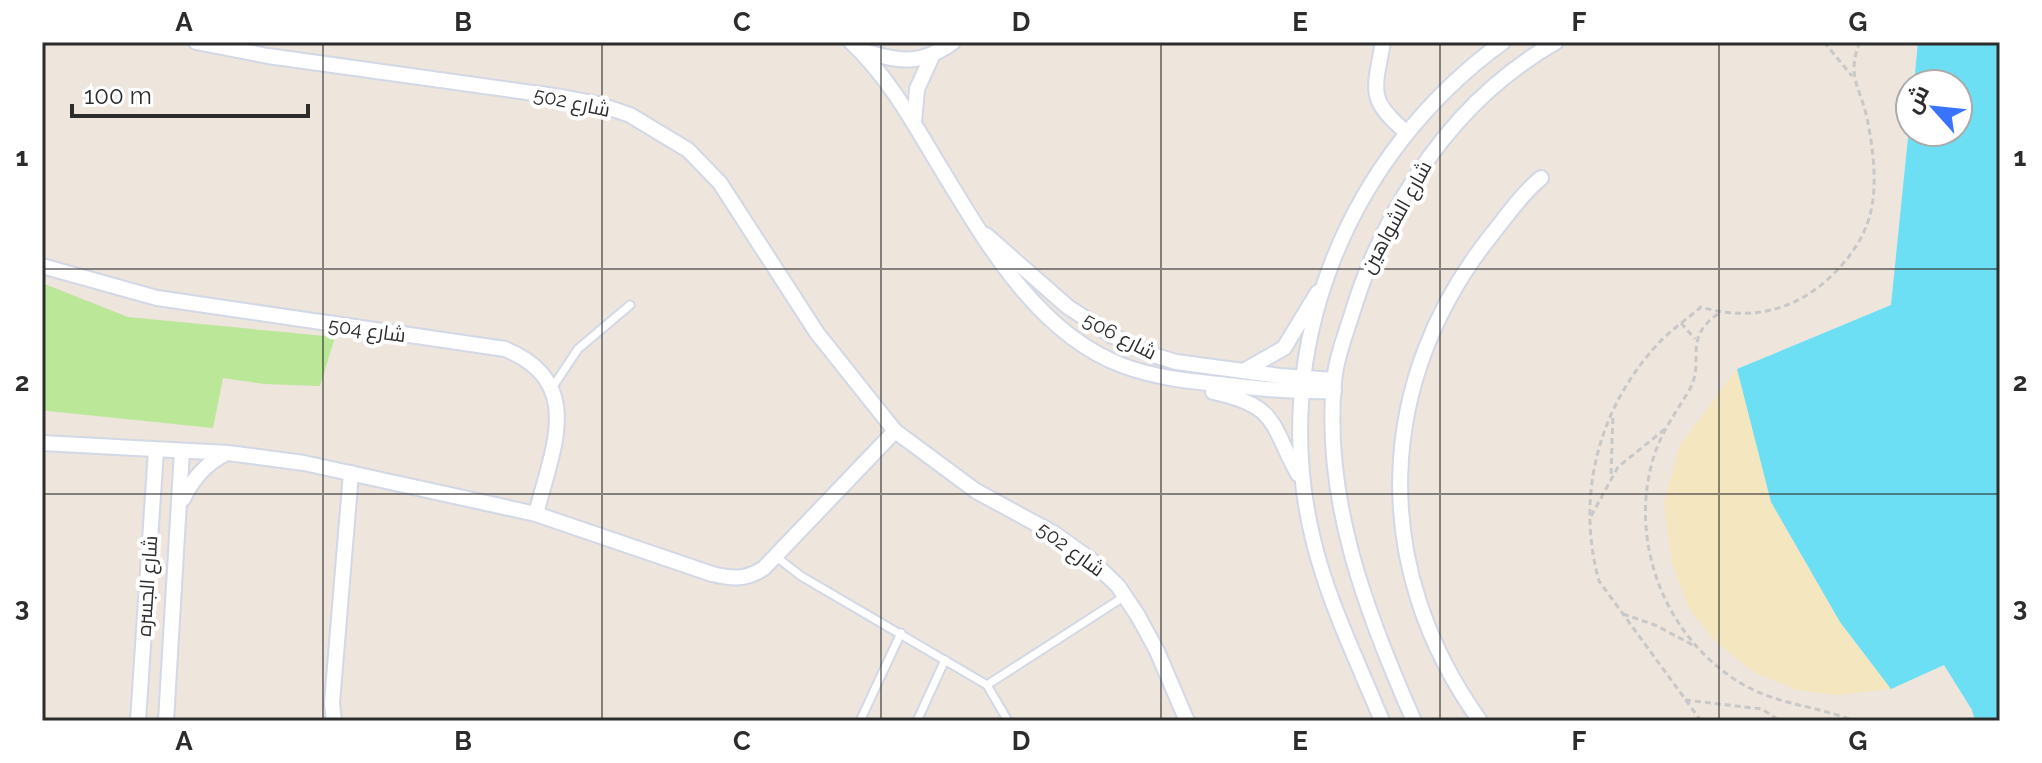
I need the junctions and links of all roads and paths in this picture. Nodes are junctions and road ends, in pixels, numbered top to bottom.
1 (196, 42) edge
2 (953, 42) edge
3 (1383, 42) edge
4 (1503, 42) edge
5 (1556, 42) edge
6 (1824, 42) edge
7 (1860, 42) edge
8 (855, 46) edge
9 (932, 56) junction
10 (1852, 76) junction
11 (914, 122) junction
12 (1406, 132) junction
13 (1541, 178) dead end
14 (983, 232) junction
15 (42, 266) edge
16 (1324, 286) junction
17 (630, 305) dead end
18 (1719, 313) junction
19 (1681, 323) junction
20 (1695, 339) junction
21 (1244, 371) junction
22 (1192, 381) junction
23 (1304, 385) junction
24 (1334, 385) junction
25 (552, 388) junction
26 (1613, 410) junction
27 (1665, 429) junction
28 (895, 431) junction
29 (42, 443) edge
30 (156, 450) junction
31 (182, 451) junction
32 (228, 453) junction
33 (351, 473) junction
34 (1611, 476) junction
35 (1303, 480) junction
36 (180, 507) junction
37 (536, 514) junction
38 (1589, 519) junction
39 (775, 556) junction
40 (1125, 596) junction
41 (1623, 614) junction
42 (901, 633) junction
43 (1696, 646) junction
44 (945, 660) junction
45 (987, 685) junction
46 (1767, 697) junction
47 (1685, 700) junction
48 (1762, 709) junction
49 (138, 721) edge
50 (166, 721) edge
51 (334, 721) edge
52 (860, 721) edge
53 (917, 721) edge
54 (1008, 721) edge
55 (1187, 721) edge
56 (1382, 721) edge
57 (1414, 721) edge
58 (1480, 721) edge
59 (1701, 721) edge
60 (1780, 721) edge
61 (1854, 721) edge

1 - 28 street, شارع 502
2 - 9 street
3 - 12 street
4 - 12 street, شارع الشواهين
5 - 24 street, شارع الشواهين
6 - 10 path
7 - 10 path
8 - 9 street
8 - 11 street, شارع 506
9 - 11 street
10 - 18 path
11 - 14 street, شارع 506
12 - 16 street, شارع الشواهين
13 - 58 street
14 - 21 street, شارع 506
14 - 22 street, شارع 506
15 - 25 street, شارع 504
16 - 21 street
16 - 23 street, شارع الشواهين
17 - 25 lane
18 - 19 path
18 - 20 path
19 - 20 path
19 - 26 path
20 - 27 path
21 - 23 street, شارع 506
22 - 23 street, شارع 506
22 - 35 street, شارع 506
23 - 24 street, شارع 506
23 - 35 street, شارع الشواهين
24 - 57 street, شارع الشواهين
25 - 37 street
26 - 34 path
26 - 38 path
27 - 34 path
27 - 43 path
28 - 39 street
28 - 40 street, شارع 502
29 - 30 street
30 - 31 street
30 - 49 street, شارع الجسره
31 - 32 street
31 - 36 street, شارع الجسره
32 - 33 street
32 - 36 street
33 - 37 street
33 - 51 street
34 - 38 path
35 - 56 street, شارع الشواهين
36 - 50 street, شارع الجسره
37 - 39 street
38 - 41 path
39 - 42 lane
40 - 45 lane
40 - 55 street, شارع 502
41 - 43 path
41 - 47 path
42 - 44 lane
42 - 52 lane
43 - 46 path
44 - 45 lane
44 - 53 lane
45 - 54 lane
46 - 48 path
46 - 61 path
47 - 48 path
47 - 59 path
48 - 60 path

